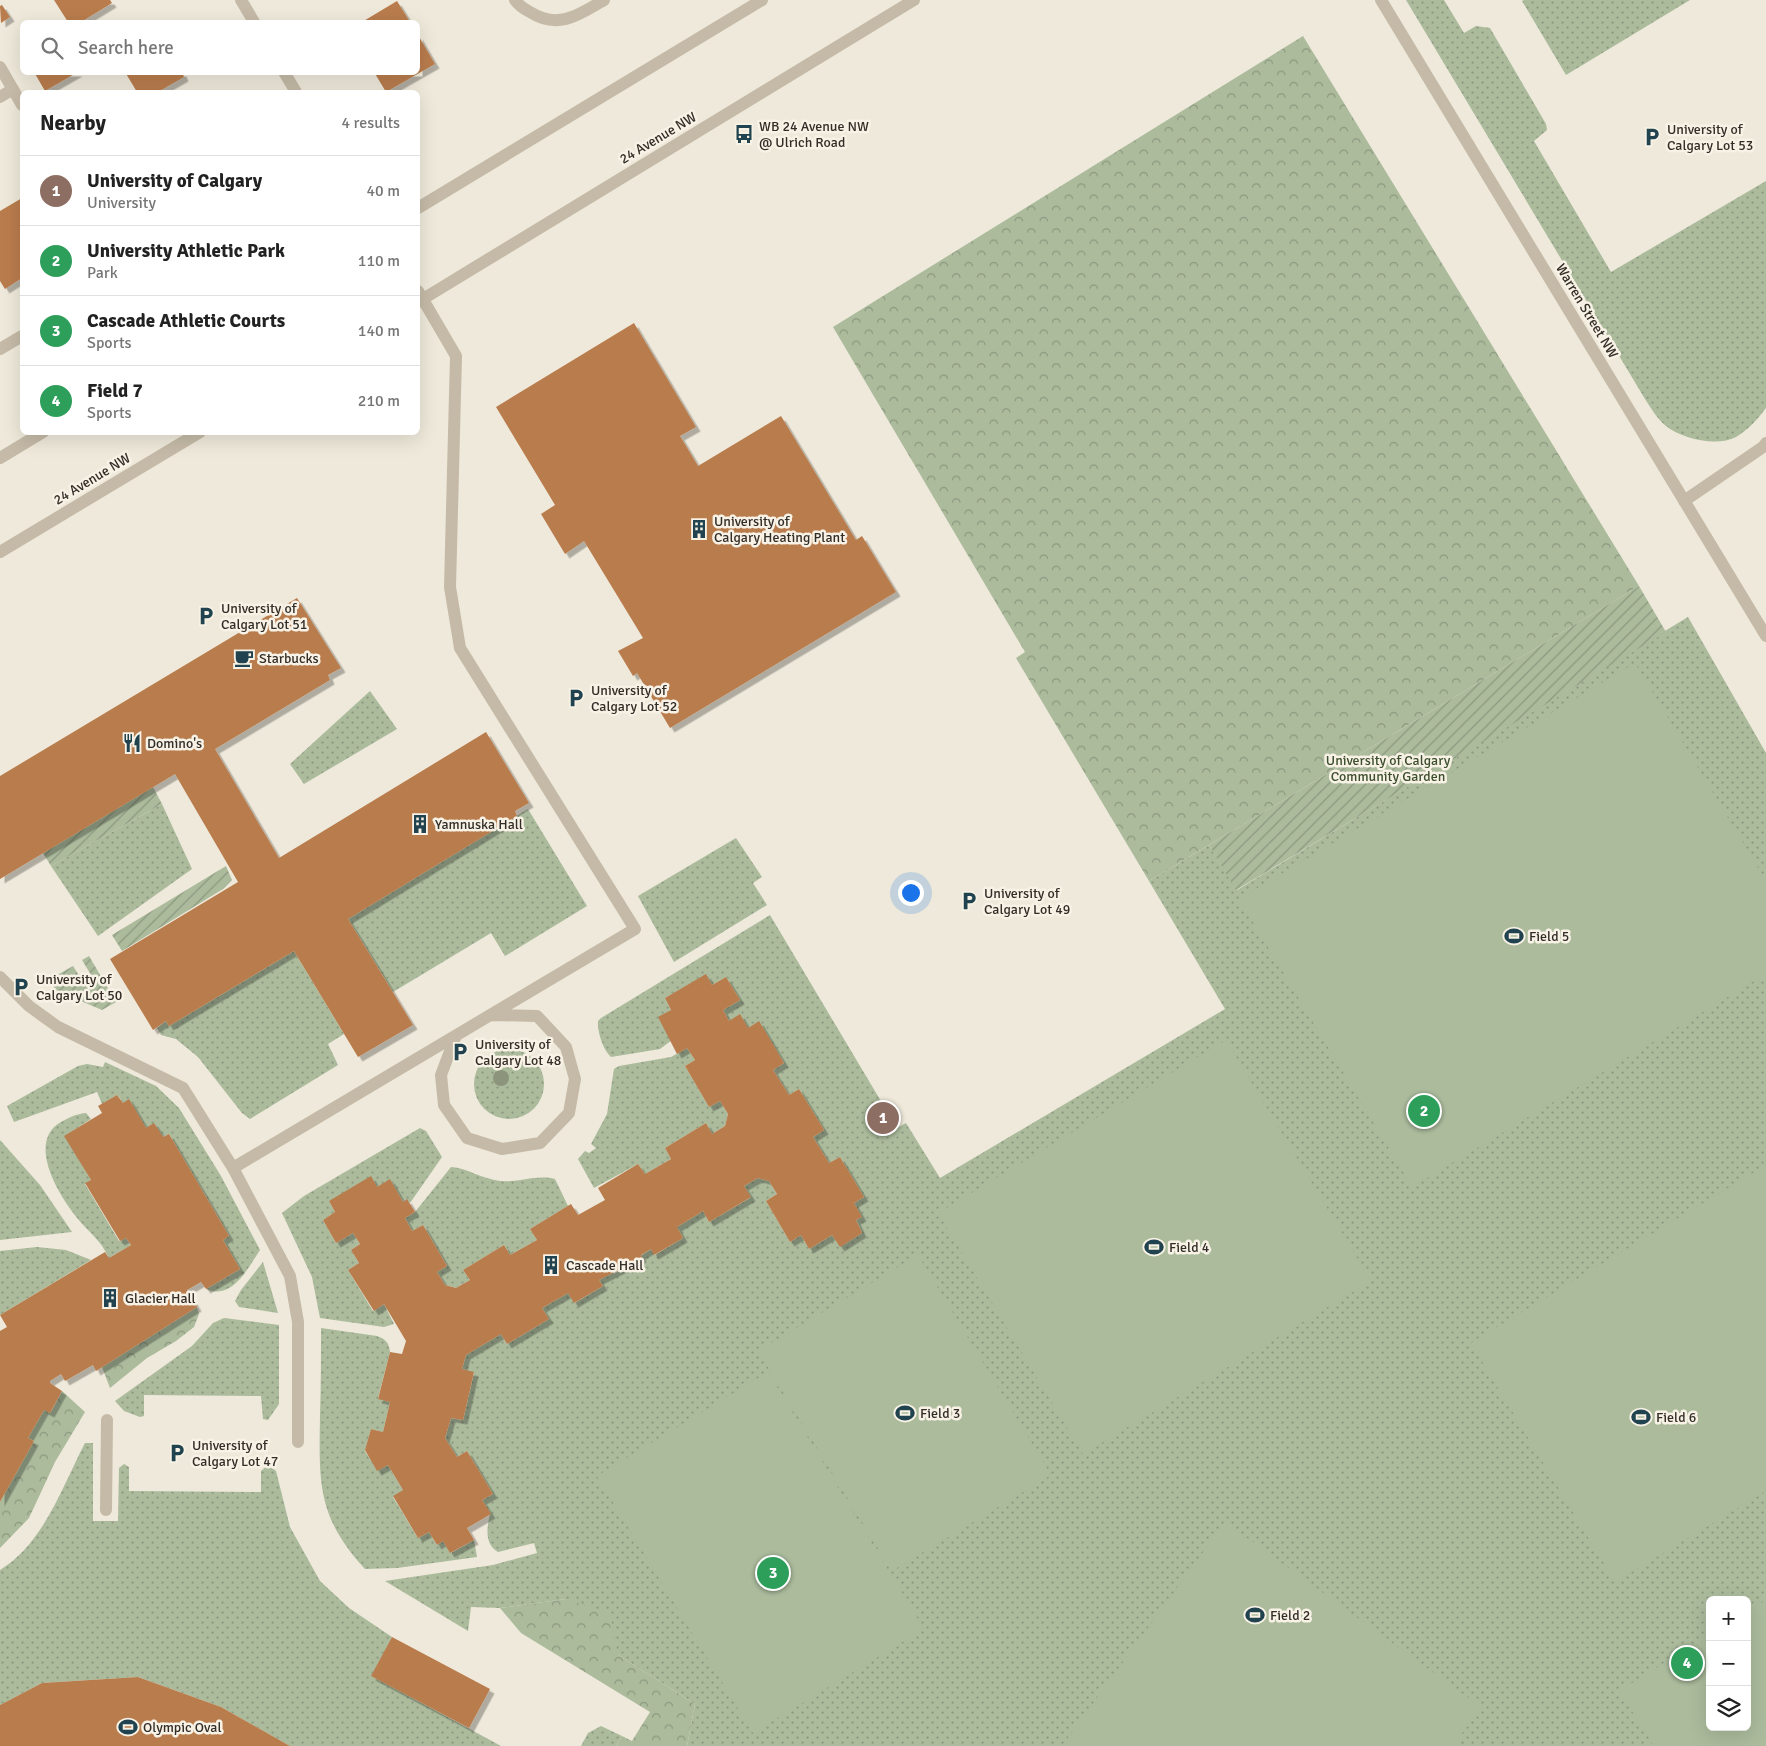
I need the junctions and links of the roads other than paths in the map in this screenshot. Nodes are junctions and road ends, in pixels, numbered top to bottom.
1 (240, 0) edge
2 (515, 0) edge
3 (604, 0) edge
4 (762, 0) edge
5 (914, 0) edge
6 (1381, 1) edge
7 (253, 20) edge
8 (0, 67) edge
9 (286, 75) edge
10 (13, 89) junction
11 (295, 90) edge
12 (0, 97) edge
13 (20, 101) edge
14 (420, 207) edge
15 (420, 296) edge
16 (420, 299) edge
17 (20, 337) edge
18 (0, 349) edge
19 (38, 435) edge
20 (195, 435) edge
21 (1766, 442) edge
22 (0, 458) edge
23 (1684, 501) junction
24 (0, 552) edge
25 (1766, 636) edge
26 (0, 977) edge
27 (491, 1016) junction
28 (455, 1038) junction
29 (233, 1168) junction
30 (107, 1420) dead end
31 (298, 1442) dead end
32 (106, 1510) dead end

1 - 7 street
2 - 3 street
4 - 14 street
5 - 15 street, 24 Avenue NW
6 - 23 street, Warren Street NW
8 - 10 street
9 - 11 street
10 - 12 street
10 - 13 street
16 - 27 street
17 - 18 street
19 - 22 street
20 - 24 street, 24 Avenue NW
21 - 23 street
23 - 25 street, Warren Street NW
26 - 29 street
27 - 28 street
27 - 28 street
28 - 29 street
29 - 31 street
30 - 32 street

